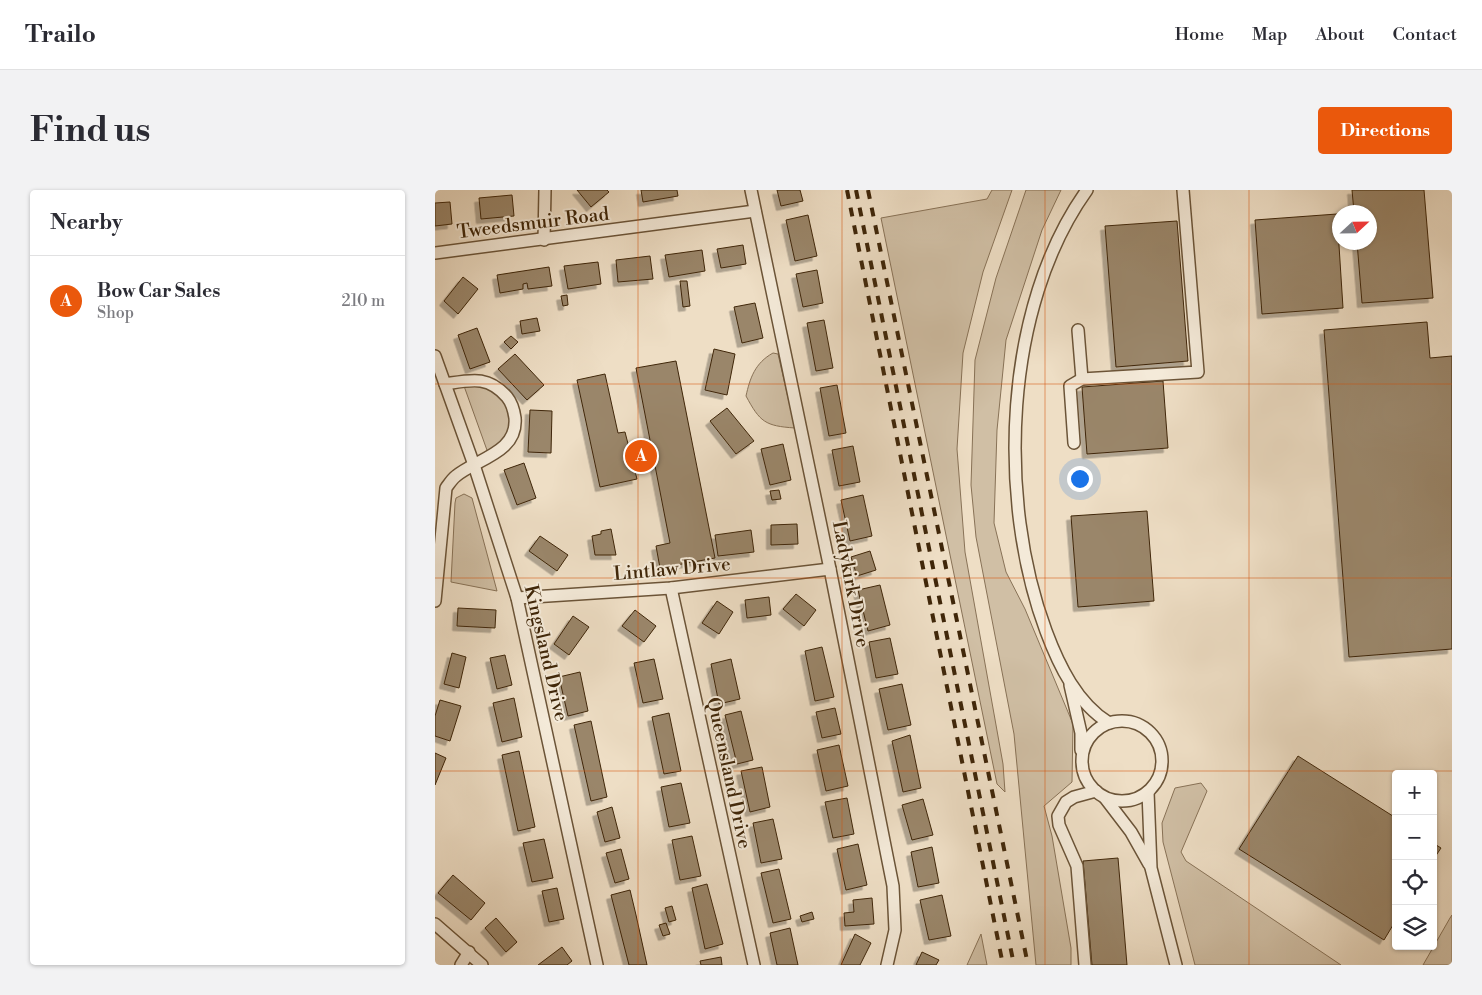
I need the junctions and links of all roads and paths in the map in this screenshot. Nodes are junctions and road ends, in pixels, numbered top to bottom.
1 (545, 190) edge
2 (751, 190) edge
3 (1087, 190) edge
4 (1183, 190) edge
5 (755, 211) junction
6 (544, 240) junction
7 (435, 253) edge
8 (1079, 330) dead end
9 (435, 356) edge
10 (1082, 379) junction
11 (445, 384) junction
12 (1074, 443) dead end
13 (474, 465) junction
14 (830, 569) junction
15 (671, 588) junction
16 (517, 598) junction
17 (435, 601) edge
18 (1069, 681) junction
19 (1109, 723) junction
20 (1083, 768) junction
21 (1148, 792) junction
22 (1100, 794) junction
23 (1074, 797) junction
24 (1151, 868) junction
25 (435, 924) edge
26 (469, 952) junction
27 (461, 965) edge
28 (482, 965) edge
29 (597, 965) edge
30 (753, 965) edge
31 (887, 965) edge
32 (1085, 965) edge
33 (1176, 965) edge

1 - 6 street
2 - 5 street, Ladykirk Drive
3 - 18 street
4 - 10 street
5 - 6 street, Tweedsmuir Road
5 - 14 street, Ladykirk Drive
6 - 7 street, Tweedsmuir Road
8 - 10 street
9 - 11 street, Kingsland Drive
10 - 12 street
11 - 13 street, Kingsland Drive
11 - 13 street
13 - 16 street, Kingsland Drive
13 - 17 street
14 - 15 street, Lintlaw Drive
14 - 31 street, Ladykirk Drive
15 - 16 street, Lintlaw Drive
15 - 30 street, Queensland Drive
16 - 29 street, Kingsland Drive
18 - 19 street
18 - 20 street
19 - 20 street
19 - 21 street
20 - 22 street
20 - 23 street
21 - 22 street
21 - 24 street
22 - 23 street
22 - 24 street
23 - 32 street
24 - 33 street
25 - 26 street
26 - 27 street
26 - 28 street

